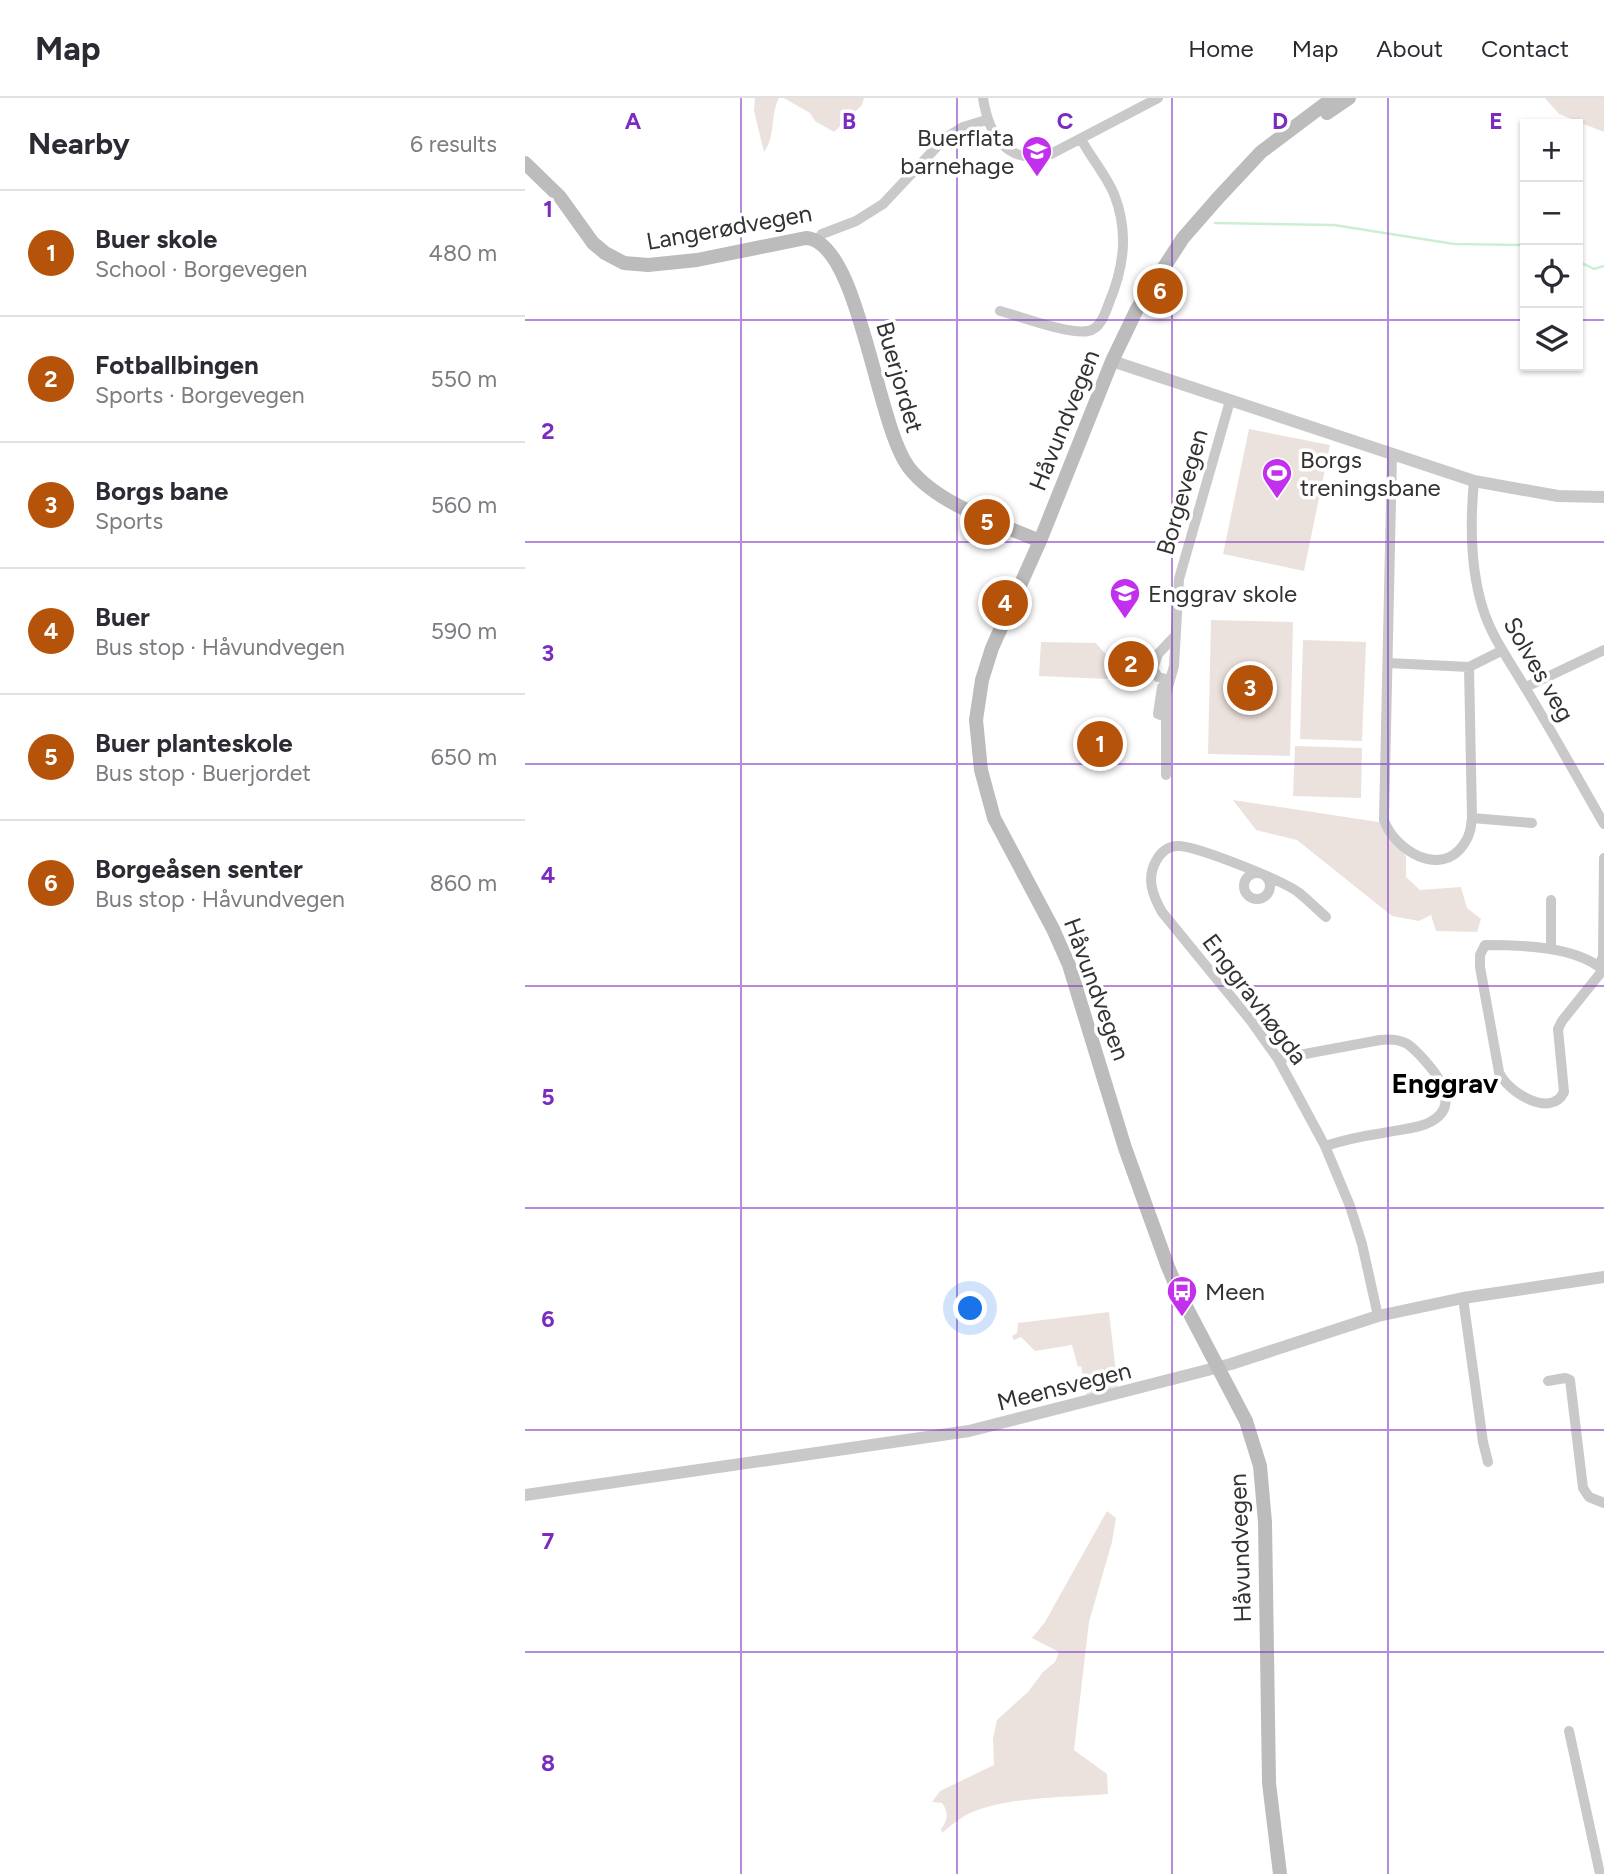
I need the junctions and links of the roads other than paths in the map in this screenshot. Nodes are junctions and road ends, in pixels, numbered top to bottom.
1 (983, 98) edge
2 (1158, 98) edge
3 (1333, 98) edge
4 (1349, 98) edge
5 (986, 120) junction
6 (1081, 139) junction
7 (525, 163) edge
8 (1245, 171) junction
9 (817, 240) junction
10 (1000, 311) dead end
11 (1112, 361) junction
12 (1230, 401) junction
13 (1392, 455) junction
14 (1474, 481) junction
15 (1604, 497) edge
16 (1039, 541) junction
17 (1175, 636) junction
18 (1501, 651) junction
19 (1603, 652) edge
20 (1388, 663) junction
21 (1469, 667) junction
22 (1165, 680) junction
23 (1525, 687) junction
24 (1165, 775) dead end
25 (1472, 818) junction
26 (1532, 823) dead end
27 (1604, 824) edge
28 (1604, 858) edge
29 (1551, 900) dead end
30 (1326, 917) dead end
31 (1551, 949) junction
32 (1602, 969) edge
33 (1278, 1059) junction
34 (1325, 1146) junction
35 (1604, 1277) edge
36 (1462, 1298) junction
37 (1378, 1315) junction
38 (1218, 1368) junction
39 (1548, 1381) dead end
40 (1488, 1462) dead end
41 (525, 1495) edge
42 (1604, 1503) edge
43 (1569, 1731) dead end
44 (1280, 1874) edge
45 (1600, 1874) edge

1 - 5 street
2 - 6 street
3 - 8 main road, Håvundvegen
4 - 8 main road, Håvundvegen
5 - 6 street
5 - 9 street, Langerødvegen
6 - 10 street
7 - 9 main road, Langerødvegen
8 - 11 main road, Håvundvegen
9 - 16 main road, Buerjordet
11 - 12 street, Borgevegen
11 - 16 main road, Håvundvegen
12 - 13 street, Borgevegen
12 - 17 street, Borgevegen
13 - 14 street, Borgevegen
13 - 20 street
14 - 15 street, Borgevegen
14 - 18 street, Solves veg
16 - 38 main road, Håvundvegen
17 - 22 street, Borgevegen
17 - 22 street, Borgevegen
18 - 21 street
18 - 23 street, Solves veg
19 - 23 street
20 - 21 street
20 - 25 street
21 - 25 street
22 - 24 street, Borgevegen
23 - 27 street, Solves veg
25 - 26 street
28 - 32 street
29 - 31 street
30 - 33 street, Enggravhøgda
31 - 32 street
31 - 32 street
33 - 34 street, Enggravhøgda
33 - 34 street
34 - 37 street, Enggravhøgda
35 - 36 street, Meensvegen
36 - 37 street, Meensvegen
36 - 40 street
37 - 38 street, Meensvegen
38 - 41 street, Meensvegen
38 - 44 main road, Håvundvegen
39 - 42 street
43 - 45 street

